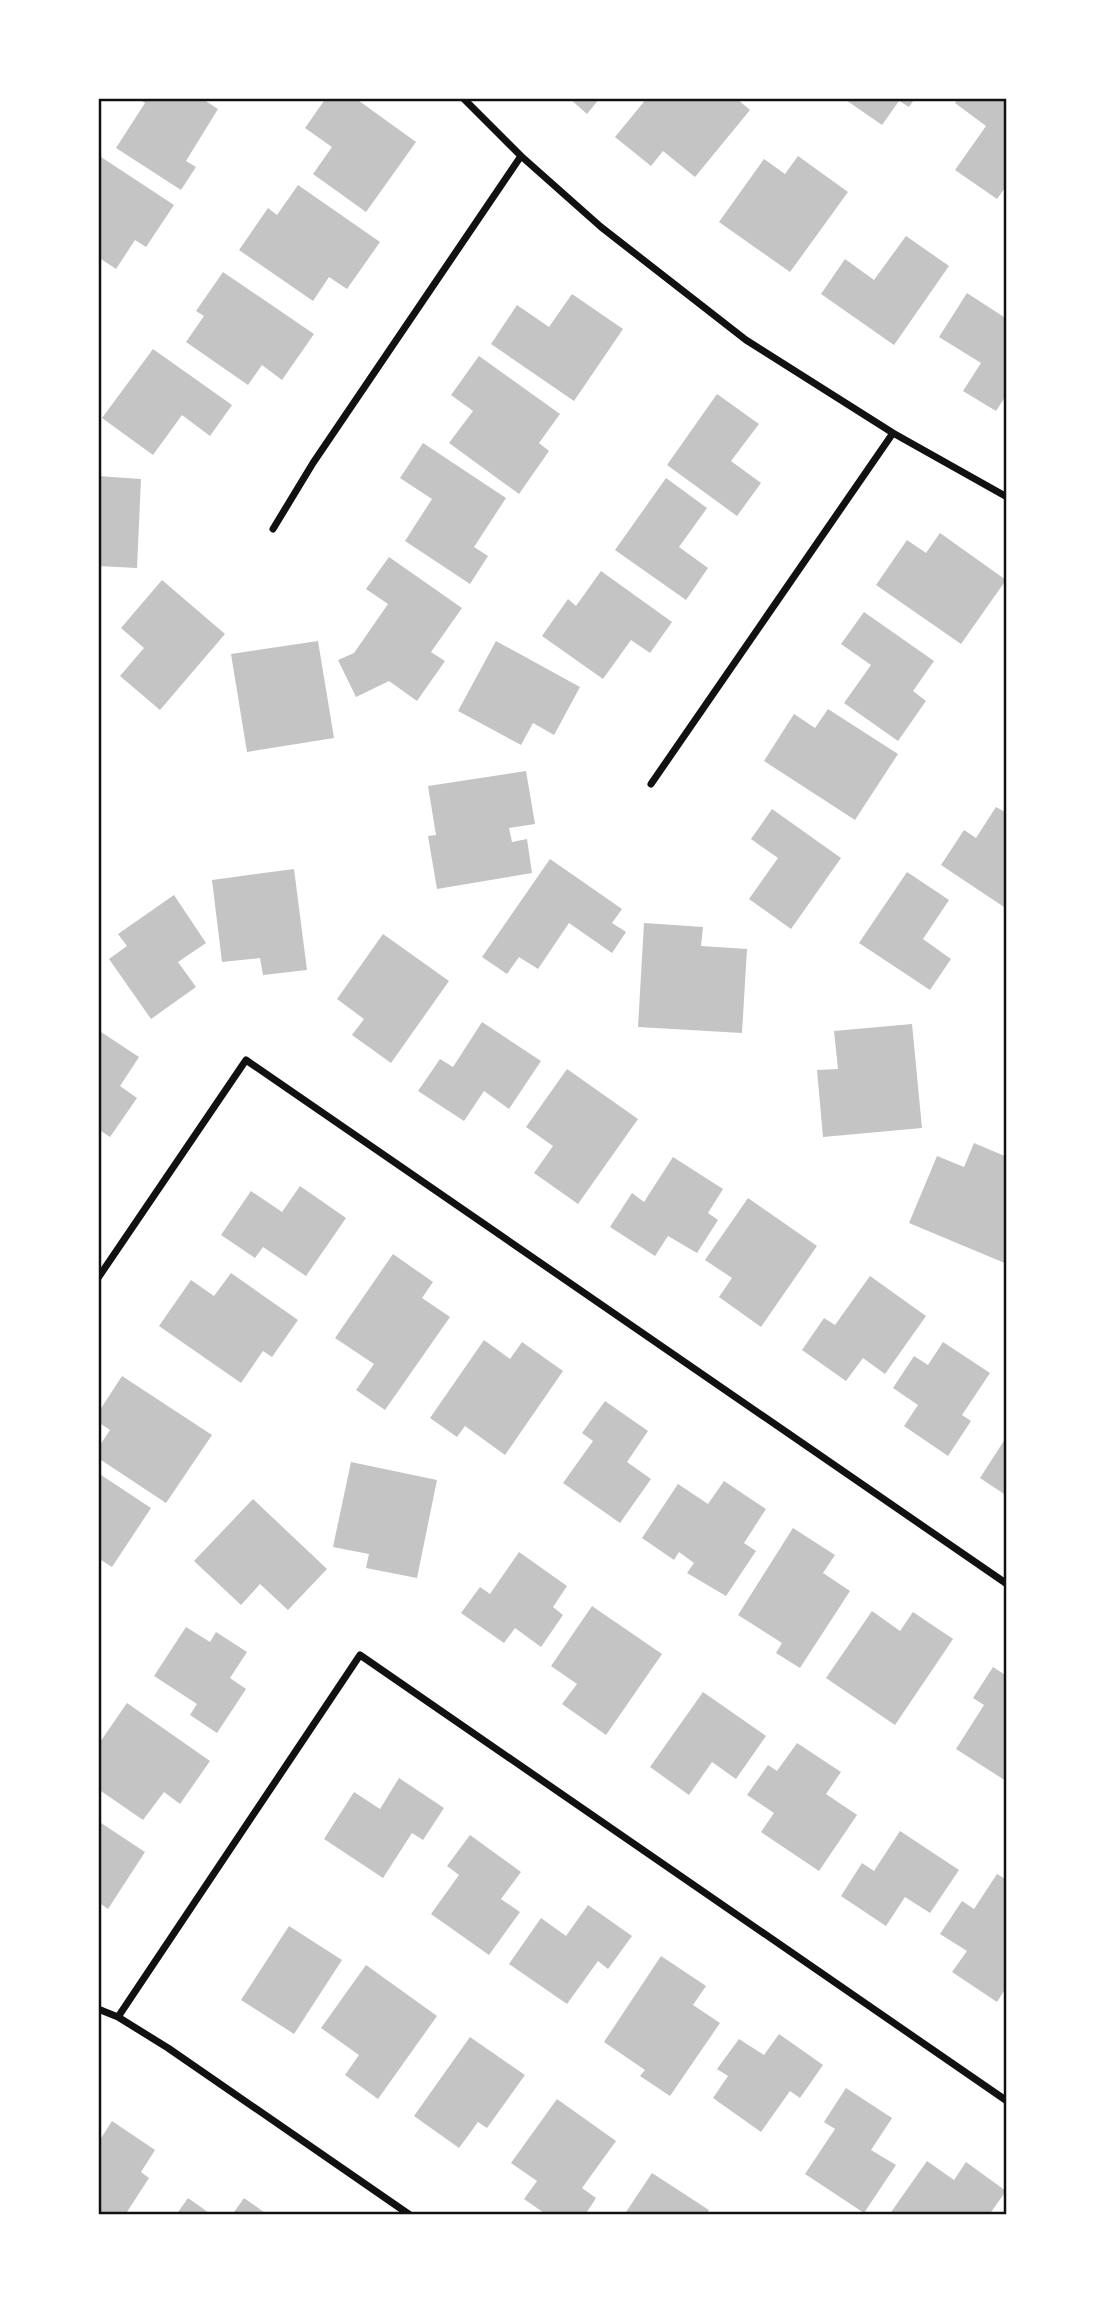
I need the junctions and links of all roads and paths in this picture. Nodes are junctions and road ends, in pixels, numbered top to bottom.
1 (463, 98) edge
2 (521, 156) junction
3 (893, 433) junction
4 (1007, 497) edge
5 (273, 529) dead end
6 (651, 784) dead end
7 (98, 1278) edge
8 (1007, 1584) edge
9 (98, 2009) edge
10 (118, 2017) junction
11 (1007, 2101) edge
12 (410, 2215) edge

1 - 2 street
2 - 3 street
2 - 5 street
3 - 4 street
3 - 6 street
7 - 8 street
9 - 10 street
10 - 11 street
10 - 12 street

